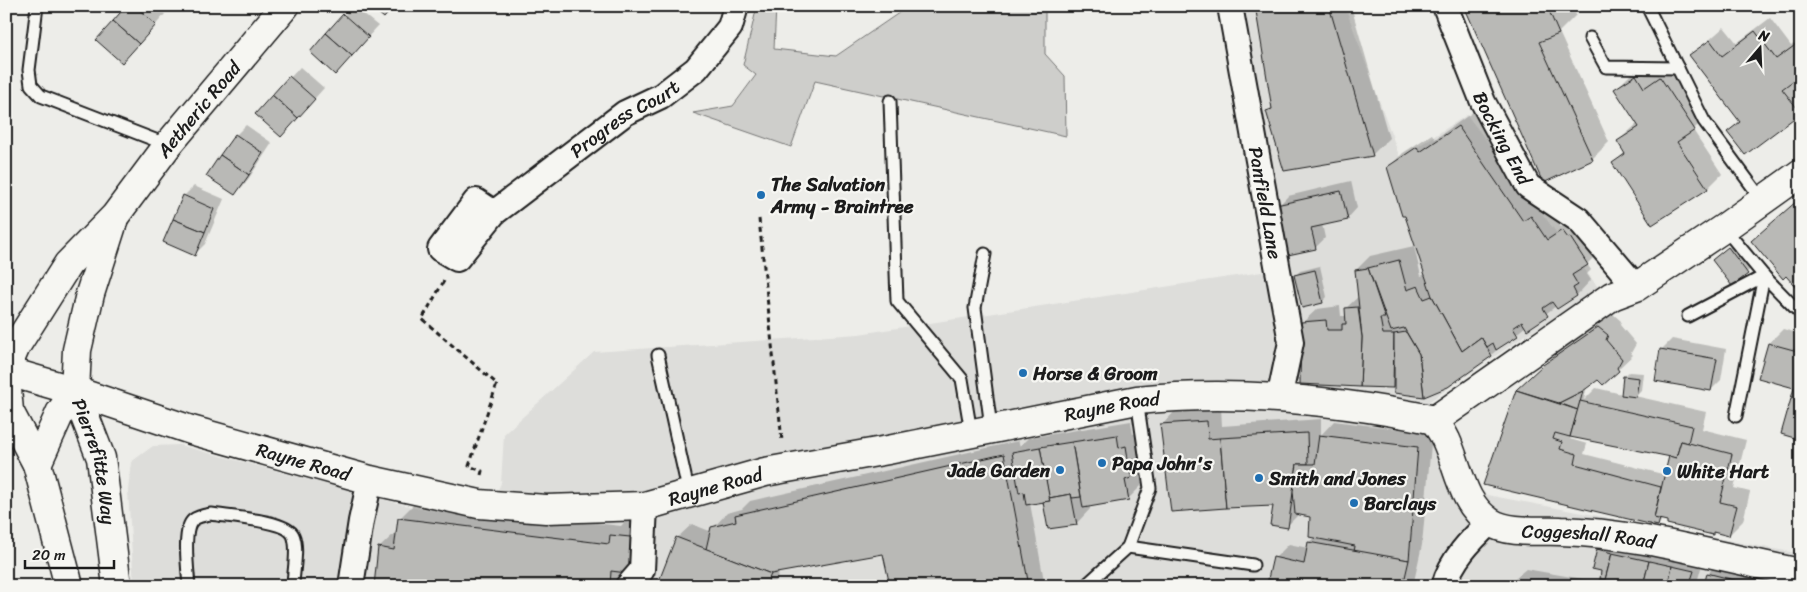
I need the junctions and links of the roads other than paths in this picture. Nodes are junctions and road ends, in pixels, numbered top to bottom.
1 (37, 6) edge
2 (285, 6) edge
3 (736, 6) edge
4 (1230, 6) edge
5 (1445, 6) edge
6 (1647, 6) edge
7 (1590, 38) dead end
8 (1678, 68) junction
9 (890, 101) dead end
10 (168, 145) junction
11 (1801, 173) edge
12 (1762, 201) junction
13 (115, 216) junction
14 (1724, 228) junction
15 (984, 254) dead end
16 (457, 259) road end
17 (1764, 276) junction
18 (1636, 287) junction
19 (1801, 314) edge
20 (1688, 316) dead end
21 (658, 354) dead end
22 (6, 370) edge
23 (6, 378) edge
24 (75, 391) junction
25 (1280, 399) junction
26 (1137, 400) junction
27 (1736, 416) dead end
28 (1435, 420) junction
29 (981, 430) junction
30 (37, 464) junction
31 (370, 480) junction
32 (689, 494) junction
33 (645, 506) junction
34 (1490, 522) junction
35 (1128, 547) junction
36 (1253, 565) dead end
37 (1791, 572) edge
38 (69, 586) edge
39 (117, 586) edge
40 (189, 586) edge
41 (293, 586) edge
42 (351, 586) edge
43 (628, 586) edge
44 (1085, 586) edge
45 (1444, 586) edge

1 - 10 lane
2 - 10 main road, Aetheric Road
3 - 16 street, Progress Court
4 - 25 street, Panfield Lane
5 - 18 street, Bocking End
6 - 8 lane
7 - 8 lane
8 - 12 lane
9 - 29 lane
10 - 13 main road, Aetheric Road
11 - 12 main road
12 - 14 main road
13 - 22 main road, Aetheric Road
13 - 24 main road, Aetheric Road
14 - 17 lane
14 - 18 main road
15 - 29 lane
17 - 19 lane
17 - 20 lane
17 - 27 lane
18 - 28 main road
21 - 32 lane
22 - 24 main road, Rayne Road
23 - 30 main road
24 - 30 main road, Pierrefitte Way
24 - 31 main road, Rayne Road
24 - 39 main road, Pierrefitte Way
25 - 26 main road, Rayne Road
25 - 28 main road, Rayne Road
26 - 29 main road, Rayne Road
26 - 35 lane
28 - 34 main road
29 - 32 main road, Rayne Road
30 - 38 main road
31 - 33 main road, Rayne Road
31 - 42 street
32 - 33 main road, Rayne Road
33 - 43 street
34 - 37 main road, Coggeshall Road
34 - 45 street
35 - 36 lane
35 - 44 lane
40 - 41 lane

